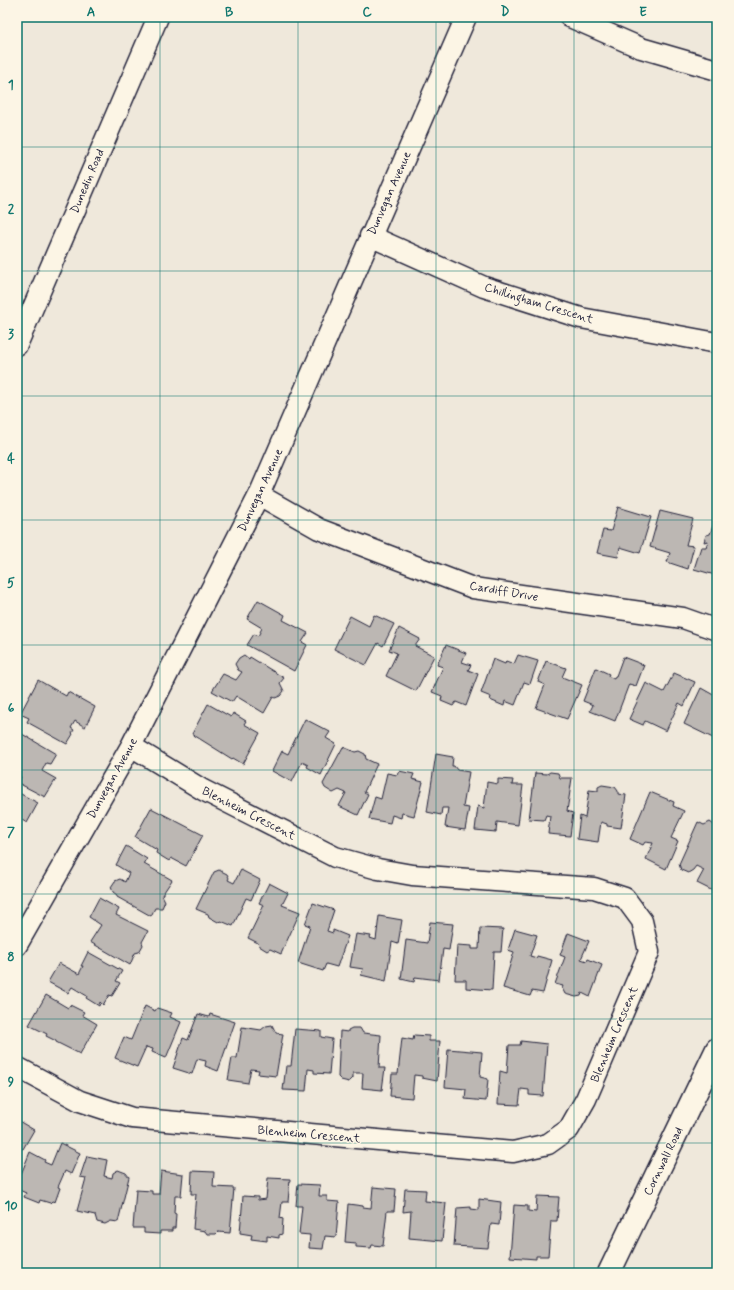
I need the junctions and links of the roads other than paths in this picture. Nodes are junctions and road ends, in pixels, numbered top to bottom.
1 (158, 17) edge
2 (466, 17) edge
3 (570, 17) edge
4 (717, 70) edge
5 (370, 236) junction
6 (18, 338) edge
7 (717, 343) edge
8 (259, 495) junction
9 (717, 630) edge
10 (131, 746) junction
11 (17, 945) edge
12 (717, 1049) edge
13 (17, 1067) edge
14 (609, 1273) edge

1 - 6 street, Dunedin Road
2 - 5 street, Dunvegan Avenue
3 - 4 street
5 - 7 street, Chillingham Crescent
5 - 8 street, Dunvegan Avenue
8 - 9 street, Cardiff Drive
8 - 10 street, Dunvegan Avenue
10 - 11 street, Dunvegan Avenue
10 - 13 street, Blenheim Crescent
12 - 14 main road, Cornwall Road

